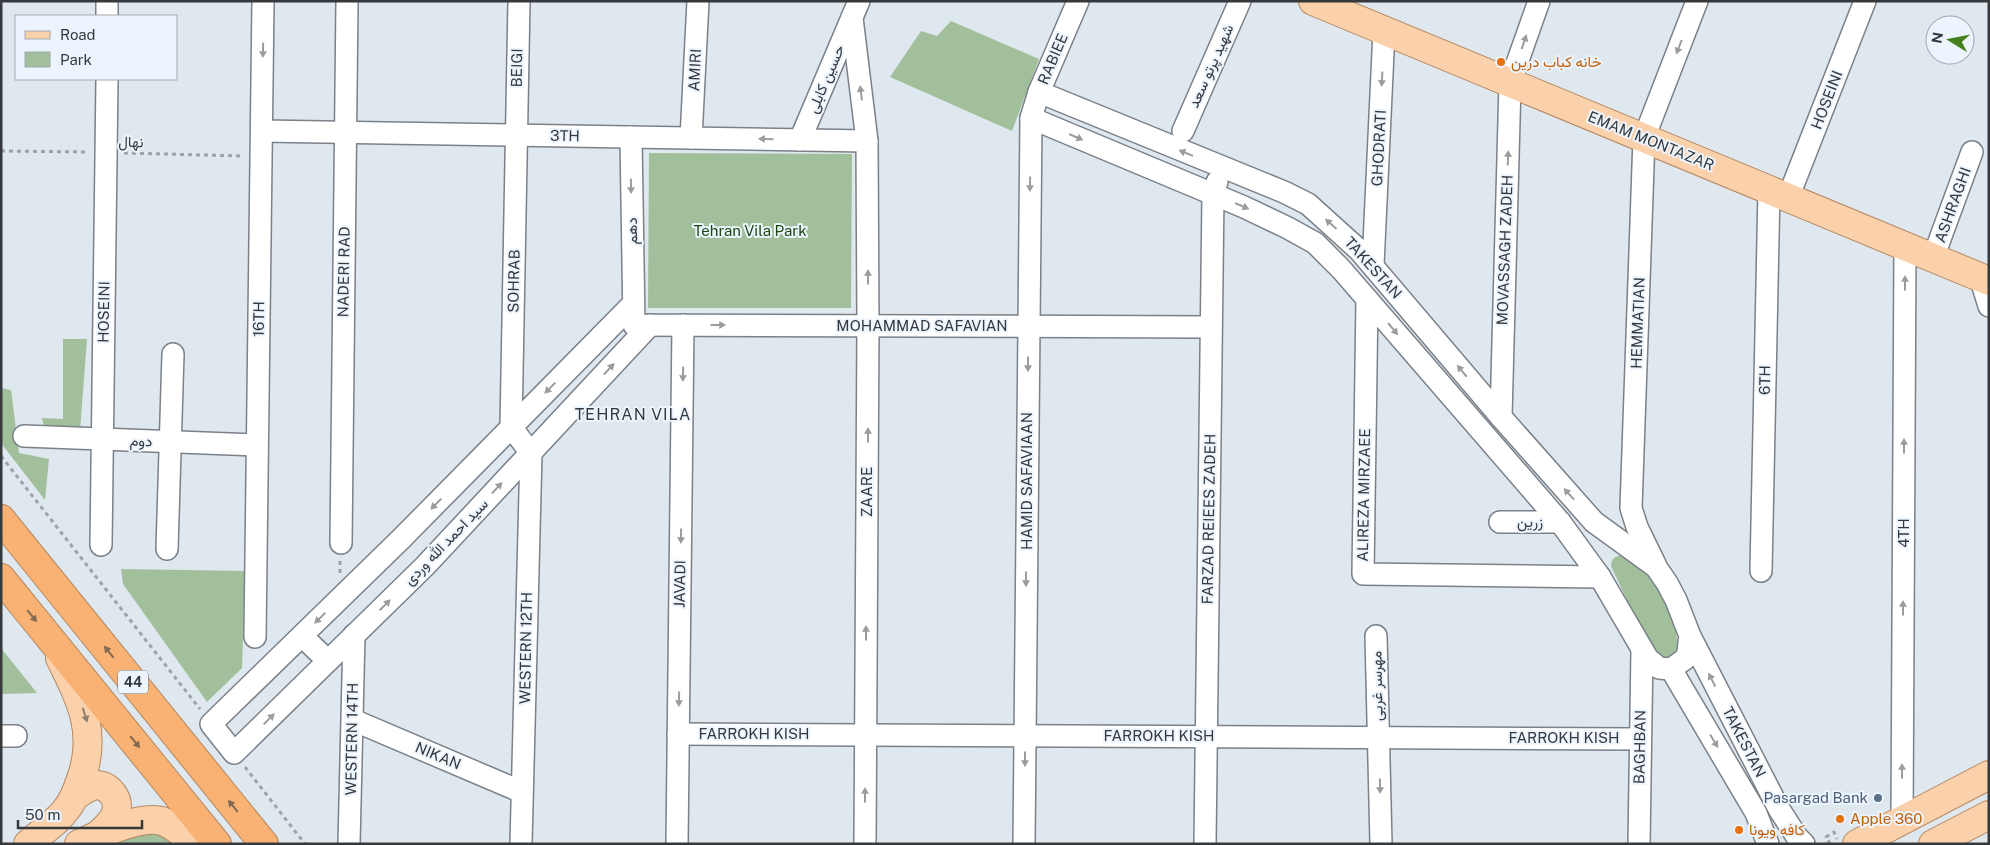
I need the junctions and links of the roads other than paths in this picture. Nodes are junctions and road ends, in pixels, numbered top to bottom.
1 (107, 1) edge
2 (263, 1) edge
3 (347, 1) edge
4 (519, 1) edge
5 (698, 1) edge
6 (1078, 1) edge
7 (1240, 1) edge
8 (1313, 1) edge
9 (1539, 1) edge
10 (1697, 1) edge
11 (1865, 1) edge
12 (1350, 8) edge
13 (855, 10) edge
14 (107, 15) edge
15 (1384, 31) junction
16 (107, 80) edge
17 (1510, 83) junction
18 (1039, 92) junction
19 (1031, 118) junction
20 (262, 131) junction
21 (1183, 131) dead end
22 (346, 132) junction
23 (516, 135) junction
24 (631, 137) junction
25 (692, 138) junction
26 (1644, 138) junction
27 (800, 140) junction
28 (867, 141) junction
29 (1972, 152) dead end
30 (1222, 168) junction
31 (1212, 194) junction
32 (1779, 194) junction
33 (1905, 246) junction
34 (1933, 258) junction
35 (1373, 265) junction
36 (1984, 279) edge
37 (1367, 299) junction
38 (633, 304) junction
39 (1989, 306) edge
40 (642, 325) junction
41 (683, 325) junction
42 (868, 326) junction
43 (1028, 326) junction
44 (1211, 327) junction
45 (173, 354) dead end
46 (1501, 417) junction
47 (511, 427) junction
48 (24, 436) dead end
49 (102, 440) junction
50 (170, 442) junction
51 (257, 445) junction
52 (1532, 452) junction
53 (530, 453) junction
54 (1512, 468) junction
55 (1631, 508) junction
56 (1, 519) edge
57 (1500, 522) dead end
58 (1560, 522) junction
59 (1594, 522) junction
60 (340, 543) dead end
61 (101, 545) dead end
62 (168, 549) dead end
63 (1656, 568) junction
64 (1761, 571) dead end
65 (1600, 577) junction
66 (1, 578) edge
67 (354, 635) junction
68 (302, 636) junction
69 (1376, 636) dead end
70 (1690, 636) junction
71 (255, 637) dead end
72 (50, 639) junction
73 (1642, 650) junction
74 (328, 661) junction
75 (1671, 669) junction
76 (353, 720) junction
77 (678, 734) junction
78 (866, 735) junction
79 (1025, 736) junction
80 (1206, 737) junction
81 (1378, 737) junction
82 (1639, 739) junction
83 (1989, 775) edge
84 (522, 792) junction
85 (75, 796) junction
86 (1989, 815) edge
87 (1902, 820) junction
88 (1845, 838) edge
89 (88, 840) edge
90 (1941, 840) edge
91 (28, 844) edge
92 (194, 844) edge
93 (218, 844) edge
94 (264, 844) edge
95 (349, 844) edge
96 (521, 844) edge
97 (677, 844) edge
98 (865, 844) edge
99 (1024, 844) edge
100 (1205, 844) edge
101 (1381, 844) edge
102 (1639, 844) edge
103 (1768, 844) edge
104 (1804, 844) edge

1 - 14 street
2 -> 20 street, 16TH
3 - 22 street, NADERI RAD
4 - 23 street, BEIGI
5 - 25 street, AMIRI
6 - 18 street, RABIEE
7 - 21 street, شهید پرتو سعد
8 - 12 main road, EMAM MONTAZAR
17 -> 9 street, MOVASSAGH ZADEH
10 -> 26 street, HEMMATIAN
11 - 32 street, HOSEINI
12 - 15 main road, EMAM MONTAZAR
13 - 27 street, حسین کابلی
28 -> 13 street, ZAARE
15 - 17 main road, EMAM MONTAZAR
15 -> 35 street, GHODRATI
16 - 49 street, HOSEINI
17 - 26 main road, EMAM MONTAZAR
46 -> 17 street, MOVASSAGH ZADEH
18 - 19 street, RABIEE
30 -> 18 street, TAKESTAN
19 -> 31 street, TAKESTAN
19 -> 43 street, HAMID SAFAVIAAN
20 - 22 street, 3TH
20 - 51 street, 16TH
22 - 23 street, 3TH
22 - 60 street, NADERI RAD
23 - 24 street, 3TH
23 - 47 street, SOHRAB
24 - 25 street, 3TH
24 -> 38 street, دهم
27 -> 25 street, 3TH
26 - 32 main road, EMAM MONTAZAR
26 - 55 street, HEMMATIAN
27 - 28 street, 3TH
42 -> 28 street, ZAARE
29 - 34 street, ASHRAGHI
30 - 31 street
35 -> 30 street, TAKESTAN
31 -> 37 street, TAKESTAN
31 - 44 street, FARZAD REIEES ZADEH
32 - 33 main road, EMAM MONTAZAR
32 - 64 street, 6TH
33 - 34 main road, EMAM MONTAZAR
87 -> 33 street, 4TH
34 - 36 main road, EMAM MONTAZAR
46 -> 35 street, TAKESTAN
36 - 39 street
37 -> 54 street, TAKESTAN
37 - 65 street, ALIREZA MIRZAEE
38 - 40 street, دهم
38 -> 47 street
40 - 41 street, MOHAMMAD SAFAVIAN
53 -> 40 street, سید احمد الله وردی
41 -> 42 street, MOHAMMAD SAFAVIAN
41 -> 77 street, JAVADI
42 - 43 street, MOHAMMAD SAFAVIAN
78 -> 42 street, ZAARE
43 - 44 street, MOHAMMAD SAFAVIAN
43 -> 79 street, HAMID SAFAVIAAN
44 - 80 street, FARZAD REIEES ZADEH
45 - 50 street
46 - 52 street, TAKESTAN
47 - 53 street
47 -> 68 street
48 - 49 street, دوم
49 - 50 street, دوم
49 - 61 street, HOSEINI
50 - 51 street, دوم
50 - 62 street
51 - 71 street, 16TH
52 - 54 street
59 -> 52 street, TAKESTAN
67 -> 53 street, سید احمد الله وردی
53 - 84 street, WESTERN 12TH
54 - 58 street, TAKESTAN
55 - 59 street
55 - 63 street
94 -> 56 highway, 44
57 - 58 street, زرین
58 - 65 street, TAKESTAN
59 - 63 street, TAKESTAN
63 - 70 street, TAKESTAN
65 - 73 street, TAKESTAN
66 -> 72 highway, 44
67 - 74 street, سید احمد الله وردی
67 - 76 street, WESTERN 14TH
68 - 74 street
68 -> 74 street, سید احمد الله وردی
69 - 81 street, مهرسر غربی
70 - 75 street
104 -> 70 street, TAKESTAN
72 -> 85 main road
72 -> 93 highway, 44
73 - 75 street, TAKESTAN
73 - 82 street, BAGHBAN
75 -> 103 street, TAKESTAN
76 - 84 street, NIKAN
76 - 95 street, WESTERN 14TH
77 - 78 street, FARROKH KISH
77 - 97 street, JAVADI
78 - 79 street, FARROKH KISH
98 -> 78 street, ZAARE
79 - 80 street, FARROKH KISH
79 -> 99 street, HAMID SAFAVIAAN
80 - 81 street, FARROKH KISH
80 - 100 street, FARZAD REIEES ZADEH
81 - 82 street, FARROKH KISH
81 -> 101 street, مهرسر غربی
82 - 102 street, BAGHBAN
83 - 87 main road
84 - 96 street, WESTERN 12TH
85 - 89 main road
85 - 91 main road
86 - 90 main road
87 - 88 main road
89 - 92 main road

